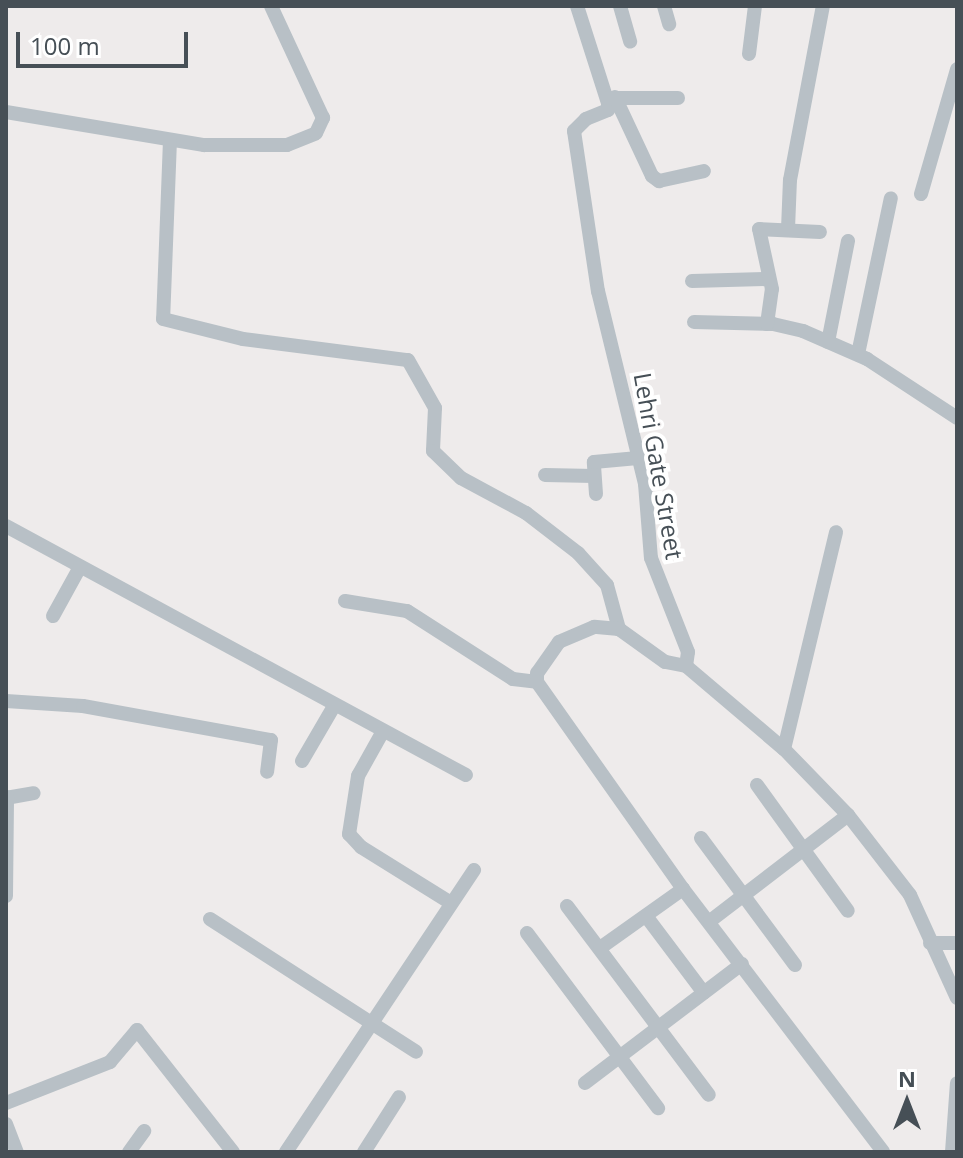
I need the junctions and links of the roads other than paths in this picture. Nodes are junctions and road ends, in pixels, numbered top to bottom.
1 (271, 6) edge
2 (577, 6) edge
3 (620, 6) edge
4 (664, 6) edge
5 (755, 6) edge
6 (823, 6) edge
7 (669, 24) dead end
8 (630, 42) dead end
9 (749, 54) dead end
10 (957, 69) edge
11 (611, 98) junction
12 (678, 98) dead end
13 (6, 112) edge
14 (170, 140) junction
15 (704, 171) dead end
16 (921, 194) dead end
17 (891, 198) dead end
18 (788, 229) junction
19 (820, 232) dead end
20 (848, 241) dead end
21 (769, 279) junction
22 (692, 281) dead end
23 (694, 322) dead end
24 (767, 324) junction
25 (828, 342) junction
26 (858, 354) junction
27 (957, 418) edge
28 (638, 458) junction
29 (545, 475) dead end
30 (594, 476) junction
31 (596, 494) dead end
32 (6, 526) edge
33 (836, 532) dead end
34 (80, 567) junction
35 (345, 601) dead end
36 (53, 616) dead end
37 (619, 629) junction
38 (686, 666) junction
39 (537, 682) junction
40 (6, 701) edge
41 (334, 706) junction
42 (382, 733) junction
43 (784, 749) junction
44 (302, 761) dead end
45 (267, 772) dead end
46 (466, 775) dead end
47 (757, 785) dead end
48 (34, 793) dead end
49 (6, 798) edge
50 (848, 815) junction
51 (701, 838) dead end
52 (802, 850) junction
53 (474, 870) dead end
54 (683, 889) junction
55 (6, 896) edge
56 (742, 896) junction
57 (451, 903) junction
58 (567, 906) dead end
59 (848, 911) dead end
60 (646, 916) junction
61 (210, 919) dead end
62 (710, 921) junction
63 (527, 933) dead end
64 (930, 943) junction
65 (957, 943) edge
66 (600, 948) junction
67 (742, 964) junction
68 (795, 965) dead end
69 (704, 993) junction
70 (957, 998) edge
71 (369, 1022) junction
72 (659, 1027) junction
73 (416, 1052) dead end
74 (619, 1058) junction
75 (585, 1083) dead end
76 (957, 1083) edge
77 (709, 1095) dead end
78 (399, 1097) dead end
79 (6, 1103) edge
80 (658, 1108) dead end
81 (6, 1124) edge
82 (144, 1131) dead end
83 (6, 1145) edge
84 (16, 1152) edge
85 (129, 1152) edge
86 (233, 1152) edge
87 (286, 1152) edge
88 (364, 1152) edge
89 (883, 1152) edge
90 (952, 1152) edge

1 - 14 street
2 - 11 street
3 - 8 street
4 - 7 street
5 - 9 street
6 - 18 street
10 - 16 street
11 - 12 street
11 - 15 street
11 - 28 street, Lehri Gate Street
13 - 14 street
14 - 37 street
17 - 26 street
18 - 19 street
18 - 21 street
20 - 25 street
21 - 22 street
21 - 24 street
23 - 24 street
24 - 25 street
25 - 26 street
26 - 27 street
28 - 30 street
28 - 38 street, Lehri Gate Street
29 - 30 street
30 - 31 street
32 - 34 street
33 - 43 street
34 - 36 street
34 - 41 street
35 - 39 street
37 - 38 street
37 - 39 street
38 - 43 street
39 - 54 street
40 - 45 street
41 - 42 street
41 - 44 street
42 - 46 street
42 - 57 street
43 - 50 street
47 - 52 street
48 - 49 street
49 - 55 street
50 - 52 street
50 - 64 street
51 - 56 street
52 - 56 street
52 - 59 street
53 - 57 street
54 - 60 street
54 - 62 street
56 - 62 street
56 - 68 street
57 - 71 street
58 - 66 street
60 - 66 street
60 - 69 street
61 - 71 street
62 - 67 street
63 - 74 street
64 - 65 street
64 - 70 street
66 - 72 street
67 - 69 street
67 - 89 street
69 - 72 street
71 - 73 street
71 - 87 street
72 - 74 street
72 - 77 street
74 - 75 street
74 - 80 street
76 - 90 street
78 - 88 street
79 - 86 street
81 - 84 street
82 - 85 street
83 - 84 street

